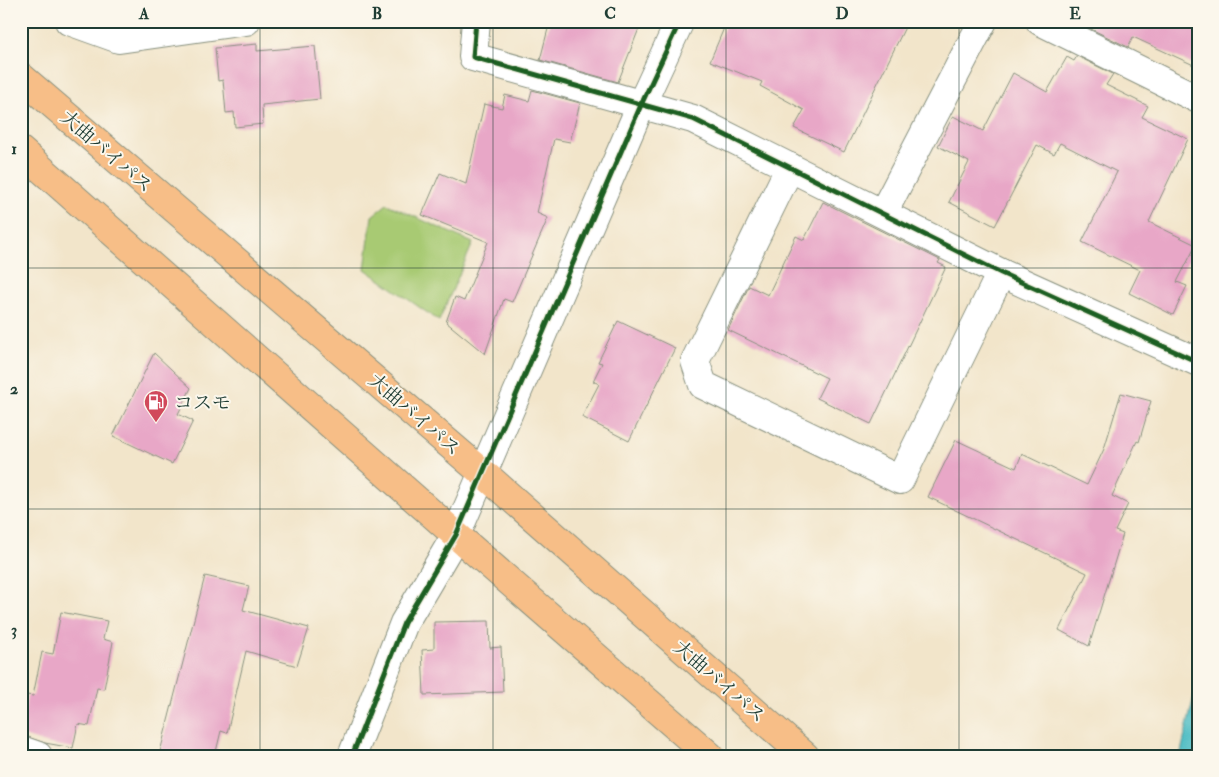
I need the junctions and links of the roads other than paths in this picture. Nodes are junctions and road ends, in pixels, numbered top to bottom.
1 (69, 21) edge
2 (246, 21) edge
3 (476, 21) edge
4 (680, 21) edge
5 (983, 21) edge
6 (1040, 21) edge
7 (21, 77) edge
8 (1198, 99) edge
9 (641, 105) junction
10 (21, 152) edge
11 (790, 167) junction
12 (883, 213) junction
13 (1001, 273) junction
14 (1198, 362) edge
15 (483, 473) junction
16 (456, 535) junction
17 (21, 750) edge
18 (38, 756) edge
19 (352, 756) edge
20 (710, 756) edge
21 (805, 756) edge

1 - 2 street
3 - 9 street
4 - 9 street
5 - 12 street
6 - 8 street
7 - 15 highway, 大曲バイパス
9 - 11 street
9 - 15 street
10 - 16 highway
11 - 12 street
11 - 13 street
12 - 13 street
13 - 14 street
15 - 16 street
15 - 21 highway, 大曲バイパス
16 - 19 street
16 - 20 highway
17 - 18 street

